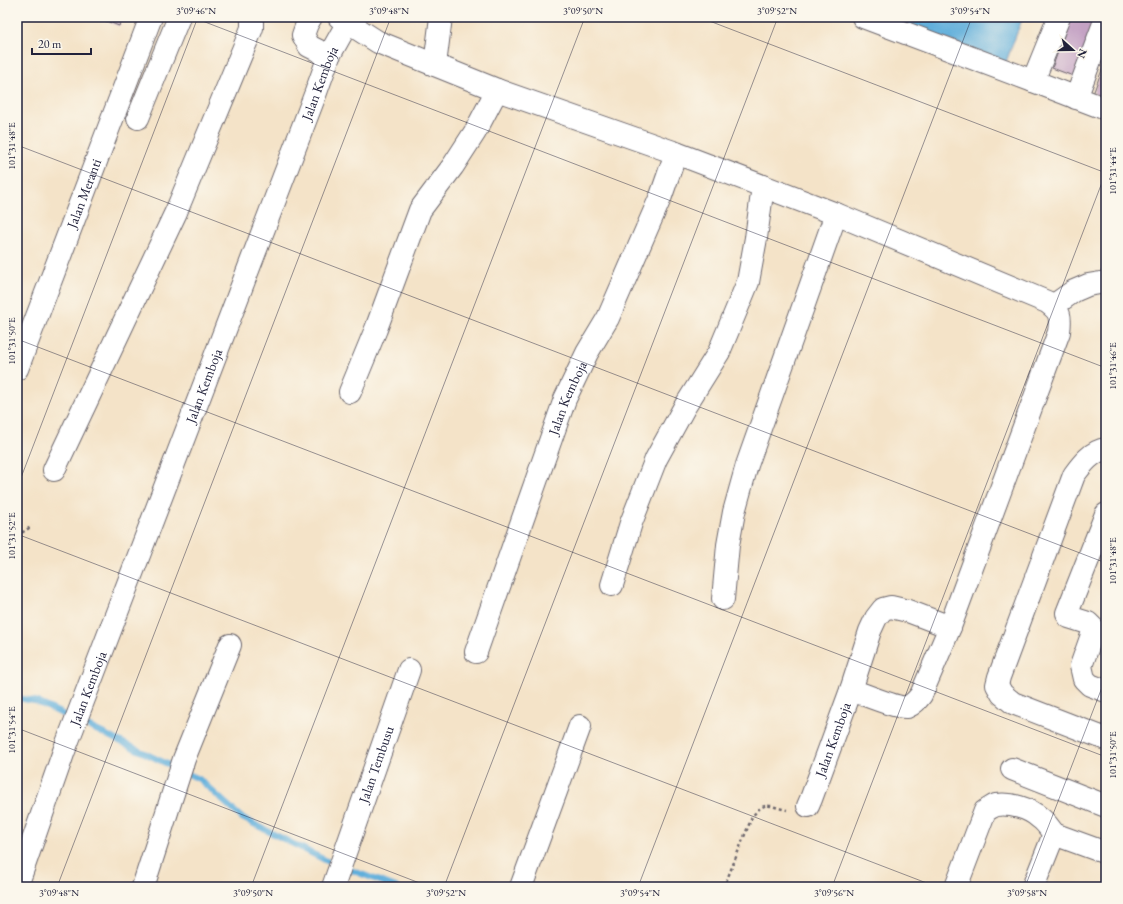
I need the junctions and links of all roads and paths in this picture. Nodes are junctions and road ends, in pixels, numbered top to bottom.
1 (151, 17) edge
2 (179, 17) edge
3 (252, 17) edge
4 (311, 17) edge
5 (441, 17) edge
6 (863, 17) edge
7 (1059, 17) edge
8 (1106, 18) edge
9 (347, 19) edge
10 (328, 56) junction
11 (436, 65) junction
12 (1033, 81) junction
13 (497, 90) junction
14 (1076, 98) junction
15 (1106, 110) edge
16 (138, 118) dead end
17 (676, 153) junction
18 (763, 186) junction
19 (836, 214) junction
20 (1106, 282) edge
21 (1053, 306) junction
22 (17, 369) edge
23 (350, 392) dead end
24 (1106, 449) edge
25 (54, 470) dead end
26 (1106, 514) edge
27 (32, 526) dead end
28 (17, 536) edge
29 (612, 585) dead end
30 (723, 599) dead end
31 (950, 627) junction
32 (230, 645) dead end
33 (476, 652) dead end
34 (410, 670) dead end
35 (851, 690) junction
36 (1106, 691) edge
37 (580, 726) dead end
38 (1106, 739) edge
39 (1012, 769) dead end
40 (808, 806) joint
41 (1106, 806) edge
42 (1054, 834) junction
43 (1106, 854) edge
44 (334, 884) edge
45 (17, 886) edge
46 (521, 886) edge
47 (143, 887) edge
48 (724, 887) edge
49 (956, 887) edge
50 (1033, 887) edge

1 - 22 street, Jalan Meranti
2 - 16 street
3 - 25 street
4 - 10 street
5 - 11 street
6 - 12 street
7 - 12 street
8 - 14 street
9 - 10 street, Jalan Kemboja
9 - 11 street
10 - 45 street, Jalan Kemboja
11 - 13 street
12 - 14 street
13 - 17 street
13 - 23 street
14 - 15 street
17 - 18 street
17 - 33 street, Jalan Kemboja
18 - 19 street
18 - 29 street
19 - 21 street
19 - 30 street
20 - 21 street
21 - 31 street
24 - 38 street
26 - 36 street
27 - 28 path
31 - 35 street
31 - 35 street, Jalan Kemboja
32 - 47 street
34 - 44 street, Jalan Tembusu
35 - 40 street, Jalan Kemboja
37 - 46 street
39 - 41 street
40 - 48 path
42 - 43 street
42 - 49 street
42 - 50 street

